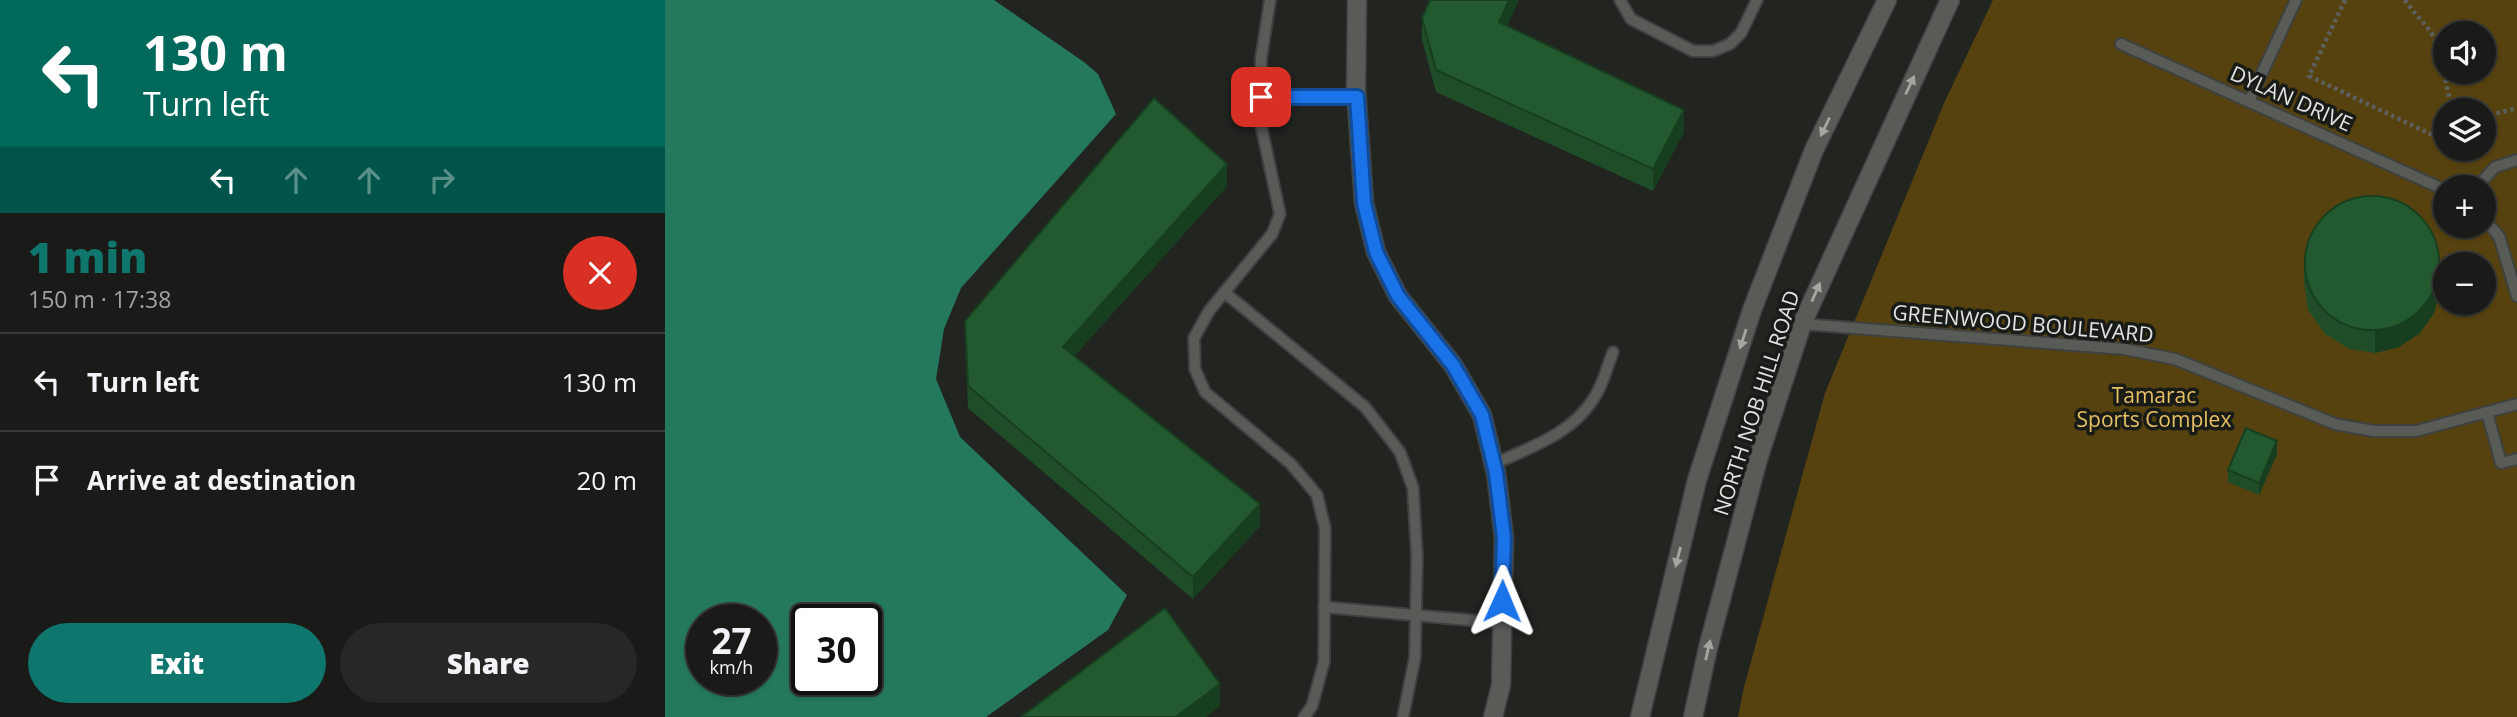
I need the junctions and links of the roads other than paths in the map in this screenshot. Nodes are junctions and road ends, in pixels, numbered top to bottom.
1 (1270, 0) edge
2 (1357, 0) edge
3 (1620, 0) edge
4 (1757, 0) edge
5 (1888, 0) edge
6 (1950, 0) edge
7 (2296, 0) edge
8 (2121, 44) dead end
9 (1261, 97) junction
10 (1357, 97) junction
11 (2249, 101) junction
12 (2517, 160) edge
13 (2488, 175) edge
14 (2433, 185) edge
15 (2496, 233) edge
16 (1224, 292) junction
17 (2517, 296) edge
18 (1802, 324) junction
19 (1613, 352) dead end
20 (2517, 404) edge
21 (2487, 412) junction
22 (2517, 458) edge
23 (1494, 464) junction
24 (1324, 607) junction
25 (1416, 615) junction
26 (1502, 623) junction
27 (1304, 717) edge
28 (1403, 717) edge
29 (1493, 717) edge
30 (1640, 717) edge
31 (1693, 717) edge

1 - 9 lane
2 - 10 main road
3 - 4 lane
5 -> 30 main road, NORTH NOB HILL ROAD
18 -> 6 main road, NORTH NOB HILL ROAD
7 - 11 lane
8 - 11 lane, DYLAN DRIVE
9 - 10 lane
9 - 16 lane
10 - 23 main road
11 - 14 lane, DYLAN DRIVE
12 - 13 lane
15 - 17 lane
16 - 24 lane
16 - 25 lane
18 - 21 lane, GREENWOOD BOULEVARD
31 -> 18 main road, NORTH NOB HILL ROAD
19 - 23 lane
20 - 21 lane, GREENWOOD BOULEVARD
21 - 22 lane
23 - 26 main road
24 - 25 lane
24 - 27 lane
25 - 26 lane
25 - 28 lane
26 - 29 main road

